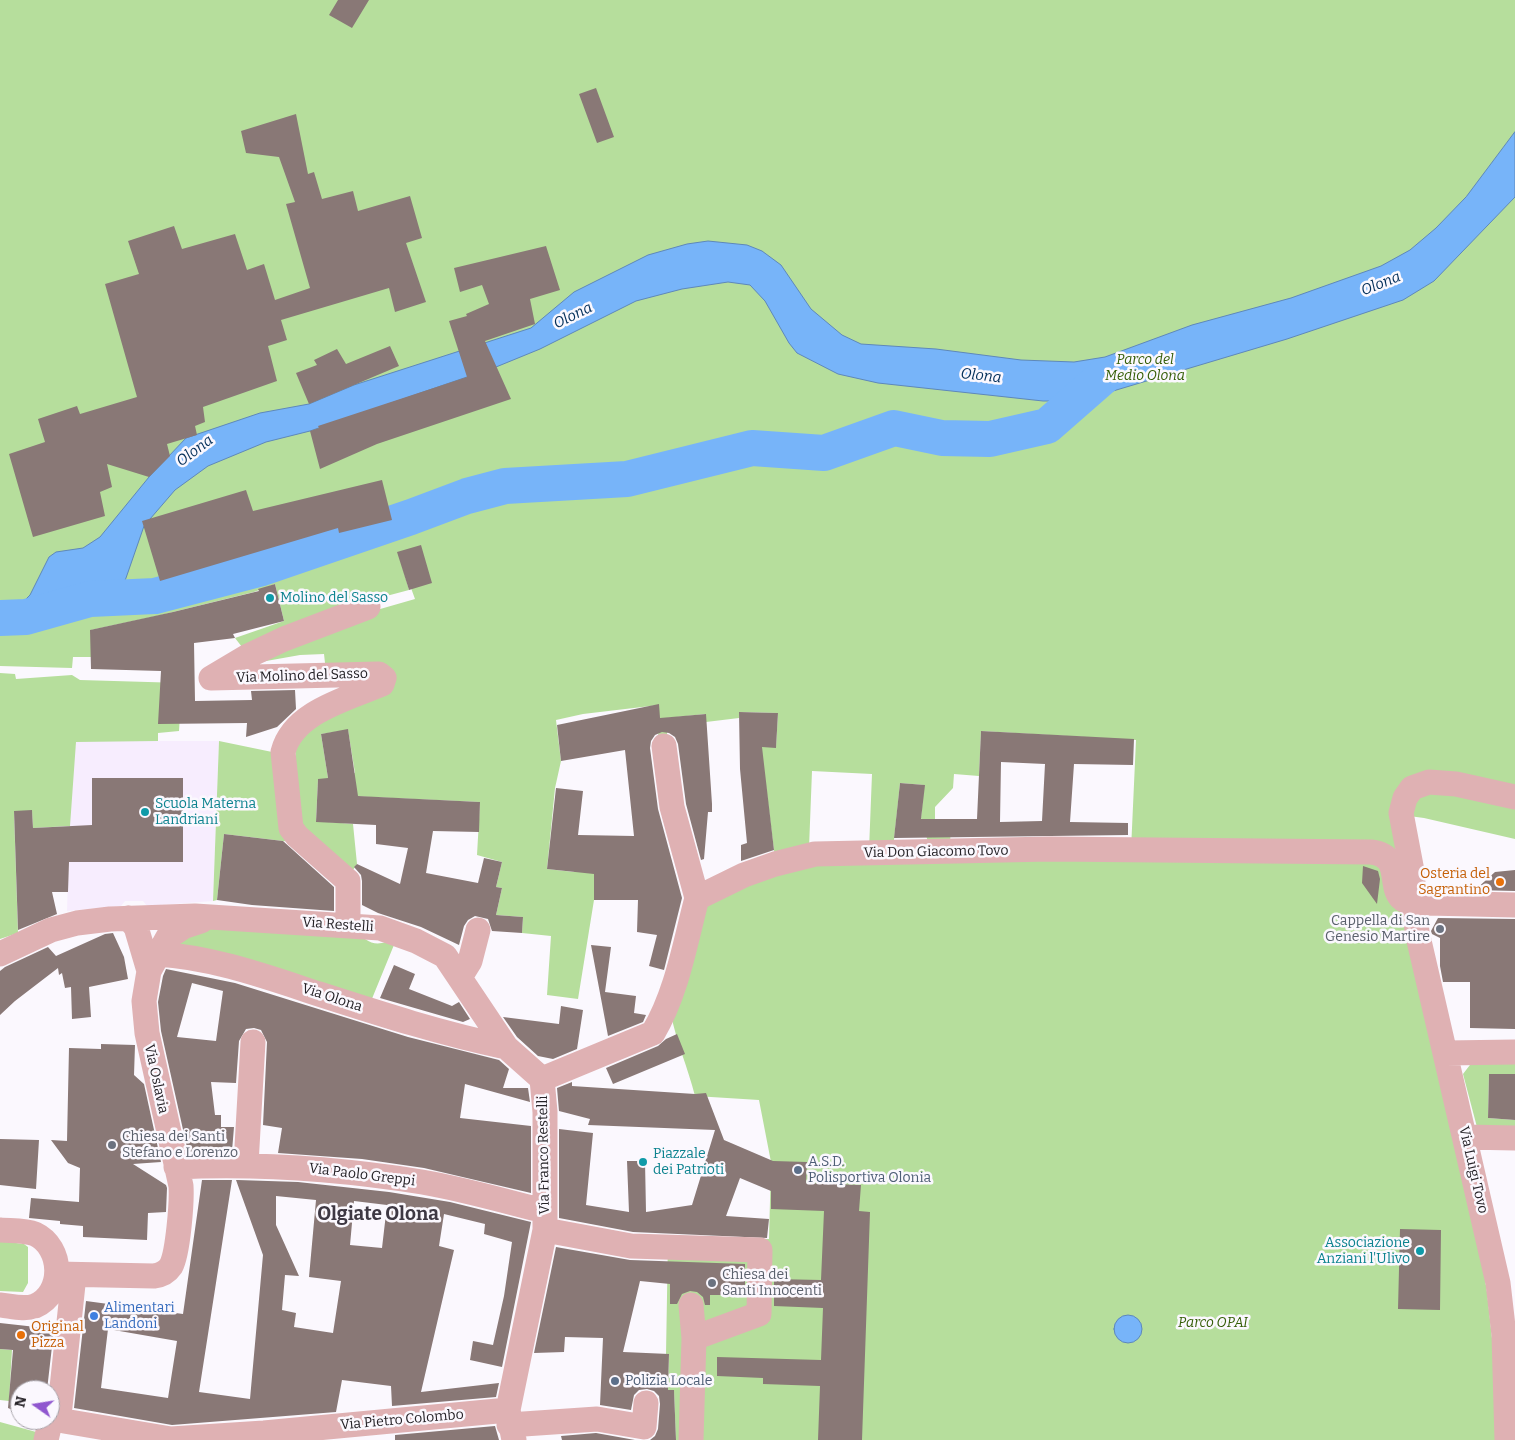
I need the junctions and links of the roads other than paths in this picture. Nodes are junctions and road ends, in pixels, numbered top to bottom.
1 (368, 608) dead end
2 (664, 746) dead end
3 (1515, 798) edge
4 (697, 898) junction
5 (1414, 904) junction
6 (1515, 905) edge
7 (228, 917) junction
8 (128, 918) junction
9 (348, 925) junction
10 (478, 930) dead end
11 (0, 954) edge
12 (153, 963) junction
13 (460, 977) junction
14 (253, 1042) dead end
15 (506, 1047) junction
16 (1515, 1052) edge
17 (1446, 1053) junction
18 (542, 1080) junction
19 (1465, 1137) junction
20 (1515, 1138) edge
21 (246, 1164) junction
22 (176, 1167) junction
23 (544, 1221) junction
24 (0, 1230) edge
25 (65, 1274) junction
26 (0, 1305) edge
27 (691, 1305) dead end
28 (1509, 1335) edge
29 (694, 1338) junction
30 (60, 1392) edge
31 (646, 1403) dead end
32 (60, 1417) edge
33 (511, 1425) edge
34 (233, 1437) edge
35 (692, 1440) edge
36 (1507, 1440) edge

1 - 9 street, Via Molino del Sasso
2 - 4 street
3 - 5 street, Via Luigi Tovo
4 - 5 street, Via Don Giacomo Tovo
4 - 18 street
5 - 6 street
5 - 17 street, Via Luigi Tovo
7 - 8 street, Via Restelli
7 - 9 street, Via Restelli
7 - 12 street, Via Oslavia
8 - 11 street, Via Restelli
8 - 12 street, Via Oslavia
9 - 13 street, Via Restelli
10 - 13 street
12 - 15 street, Via Olona
12 - 22 street, Via Oslavia
13 - 15 street, Via Restelli
14 - 21 street
15 - 18 street, Via Restelli
16 - 17 street
17 - 19 street, Via Luigi Tovo
18 - 23 street, Via Franco Restelli
19 - 20 street
19 - 28 street, Via Luigi Tovo
21 - 22 street, Via Paolo Greppi
21 - 23 street, Via Paolo Greppi
22 - 25 street, Via Oslavia
23 - 29 street, Via Paolo Greppi
23 - 33 street, Via Franco Restelli
24 - 25 street
25 - 26 street
25 - 30 street
27 - 29 street
28 - 36 street, Via Luigi Tovo
29 - 35 street
31 - 33 street, Via Pietro Colombo
32 - 34 street, Via Pietro Colombo
33 - 34 street, Via Pietro Colombo

